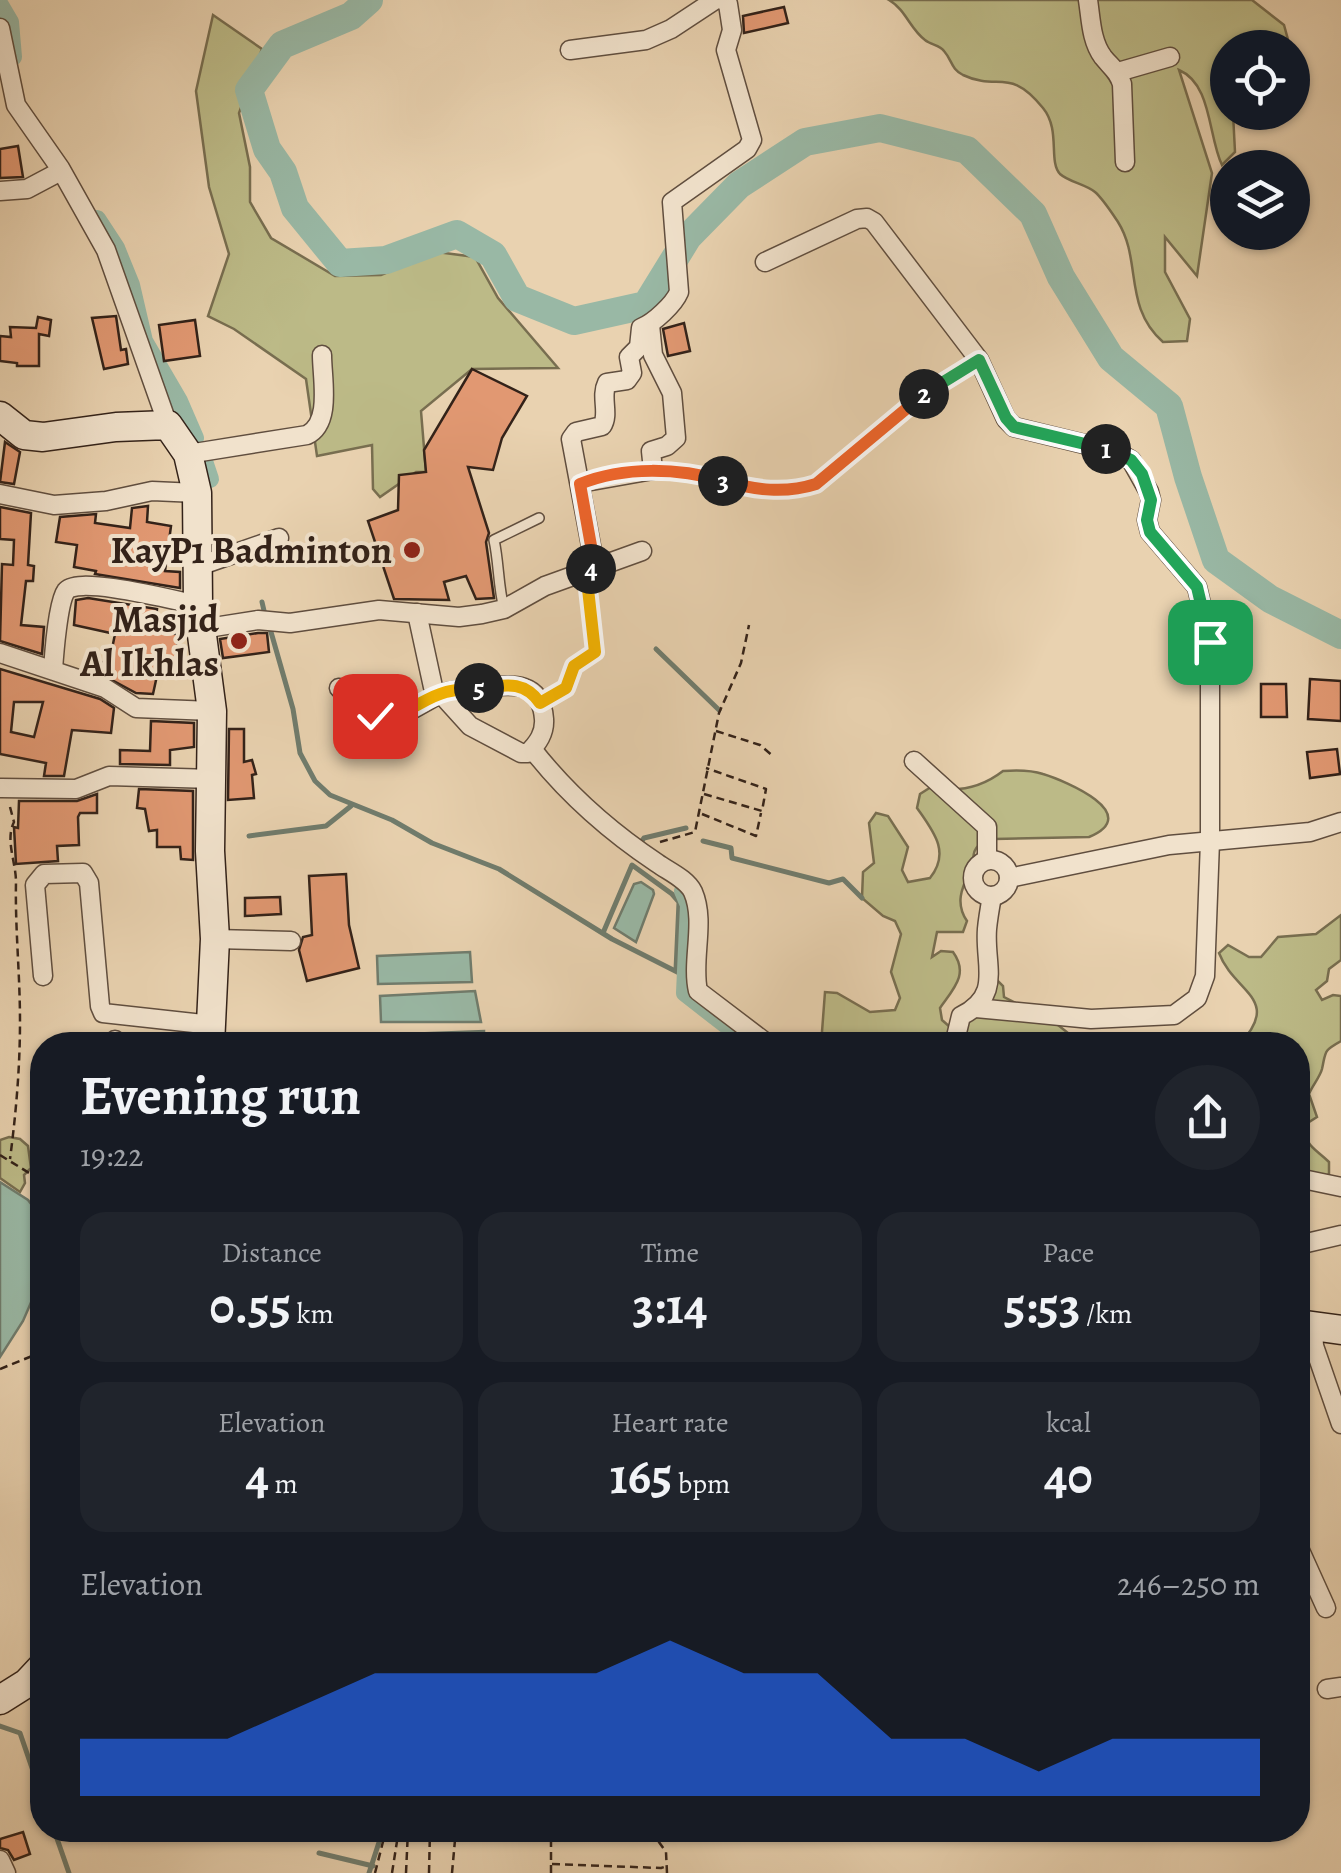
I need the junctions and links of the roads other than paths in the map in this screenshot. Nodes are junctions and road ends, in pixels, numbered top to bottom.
1 (715, 0) edge
2 (723, 0) edge
3 (1088, 0) edge
4 (0, 28) edge
5 (570, 50) dead end
6 (1170, 56) dead end
7 (1118, 72) junction
8 (1125, 162) dead end
9 (61, 171) junction
10 (0, 191) edge
11 (765, 262) dead end
12 (650, 325) junction
13 (322, 354) dead end
14 (0, 416) edge
15 (168, 425) junction
16 (188, 454) junction
17 (580, 484) junction
18 (196, 493) junction
19 (0, 494) edge
20 (539, 518) dead end
21 (279, 538) dead end
22 (642, 551) dead end
23 (199, 566) junction
24 (590, 569) junction
25 (504, 609) junction
26 (417, 613) junction
27 (200, 617) junction
28 (0, 652) edge
29 (53, 670) junction
30 (339, 688) dead end
31 (437, 691) junction
32 (212, 710) junction
33 (532, 749) junction
34 (914, 761) dead end
35 (212, 779) junction
36 (1, 788) edge
37 (1341, 822) edge
38 (1210, 841) junction
39 (987, 860) junction
40 (1010, 878) junction
41 (992, 896) junction
42 (215, 940) junction
43 (291, 941) dead end
44 (42, 976) dead end
45 (976, 1008) junction
46 (196, 1032) edge
47 (211, 1032) edge
48 (751, 1032) edge
49 (958, 1032) edge
50 (1310, 1181) edge
51 (1341, 1187) edge
52 (1341, 1234) edge
53 (1310, 1243) edge
54 (1317, 1327) edge
55 (1341, 1424) edge
56 (1310, 1571) edge
57 (1318, 1588) junction
58 (1341, 1590) edge
59 (1326, 1608) dead end
60 (30, 1680) edge
61 (0, 1700) edge
62 (0, 1860) edge
63 (6, 1873) edge

1 - 5 street
2 - 12 street
3 - 7 street
4 - 9 street
6 - 7 street
7 - 8 street
9 - 10 street
9 - 15 street
11 - 38 street
12 - 17 street
12 - 17 street
13 - 16 street
14 - 15 street
15 - 16 street
16 - 18 street
17 - 24 street
18 - 19 street
18 - 23 street
20 - 25 lane
21 - 23 street
22 - 24 street
23 - 27 street
24 - 25 street
25 - 26 street
26 - 27 street
26 - 31 street
27 - 29 street
27 - 32 street
28 - 29 street
29 - 32 street
30 - 31 street
31 - 33 street
31 - 33 street
32 - 35 street
33 - 48 street
34 - 39 street
35 - 36 street
35 - 42 street
37 - 38 street
38 - 40 street
38 - 45 street
39 - 40 street
39 - 41 street
40 - 41 street
41 - 45 street
42 - 43 street
42 - 47 street
44 - 46 street
45 - 49 street
50 - 51 street
52 - 53 street
54 - 55 street
56 - 57 street
57 - 58 street
57 - 59 street
60 - 61 street
62 - 63 street

